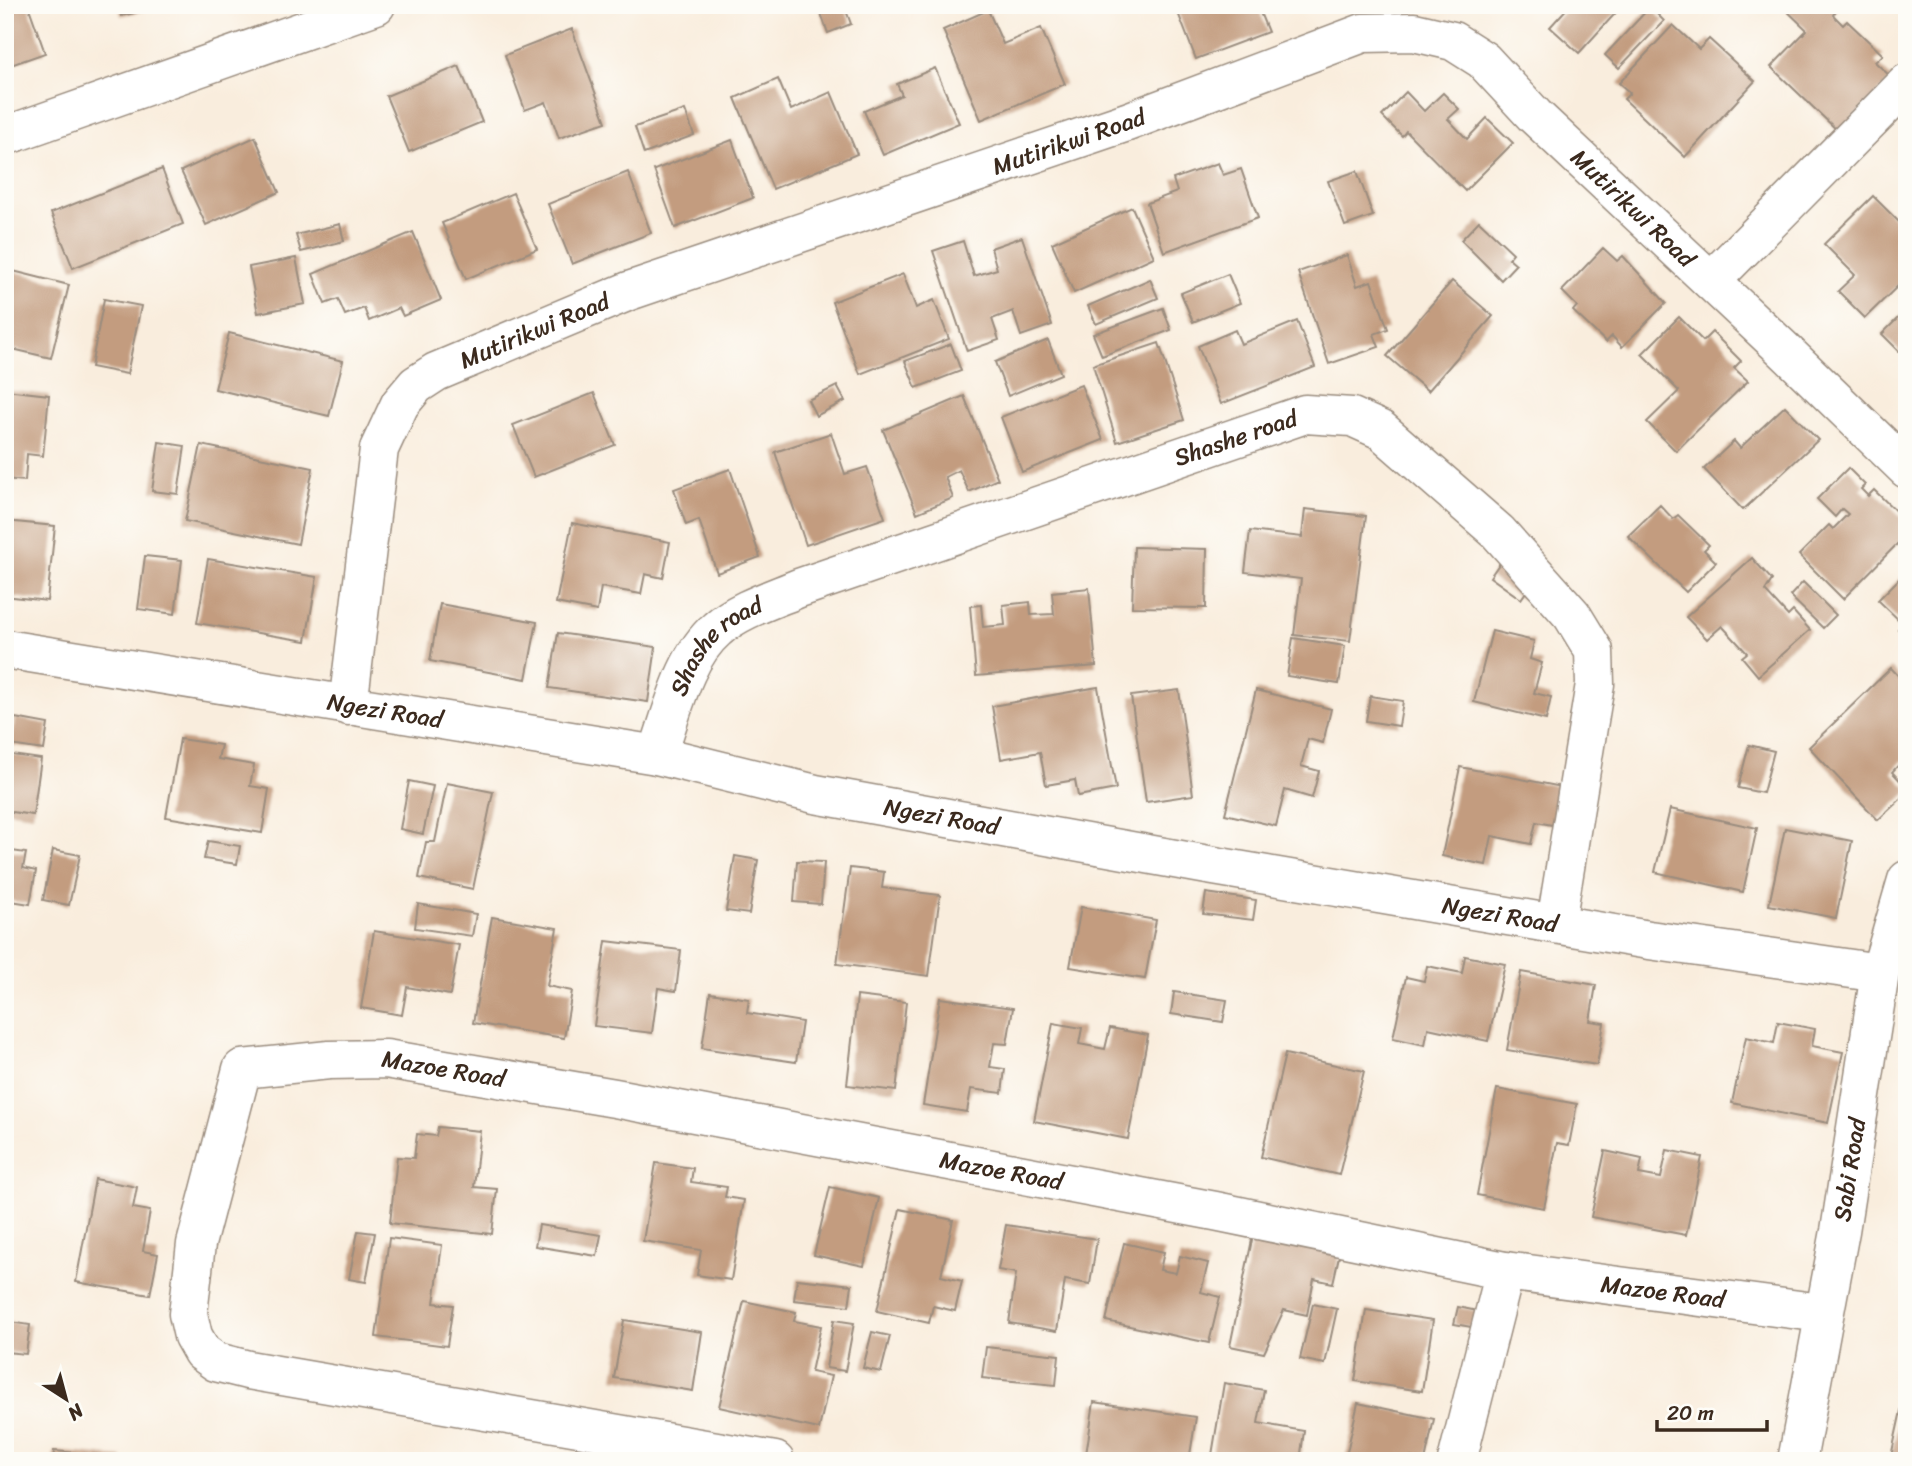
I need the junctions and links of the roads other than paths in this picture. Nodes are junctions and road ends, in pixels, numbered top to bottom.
1 (376, 5) edge
2 (303, 18) edge
3 (1907, 83) edge
4 (5, 136) edge
5 (1711, 281) junction
6 (1907, 469) edge
7 (5, 649) edge
8 (348, 706) junction
9 (657, 755) junction
10 (1907, 880) edge
11 (1556, 923) junction
12 (1881, 973) junction
13 (1505, 1271) junction
14 (1822, 1313) junction
15 (775, 1461) edge
16 (1457, 1461) edge
17 (1797, 1461) edge

1 - 2 street
2 - 4 street
3 - 5 street
5 - 6 street, Mutirikwi Road
5 - 8 street, Mutirikwi Road
7 - 8 street, Ngezi Road
8 - 9 street, Ngezi Road
9 - 11 street, Ngezi Road
9 - 11 street, Shashe road
10 - 12 street, Sabi Road
11 - 12 street, Ngezi Road
12 - 14 street, Sabi Road
13 - 14 street, Mazoe Road
13 - 15 street, Mazoe Road
13 - 16 street
14 - 17 street, Sabi Road

